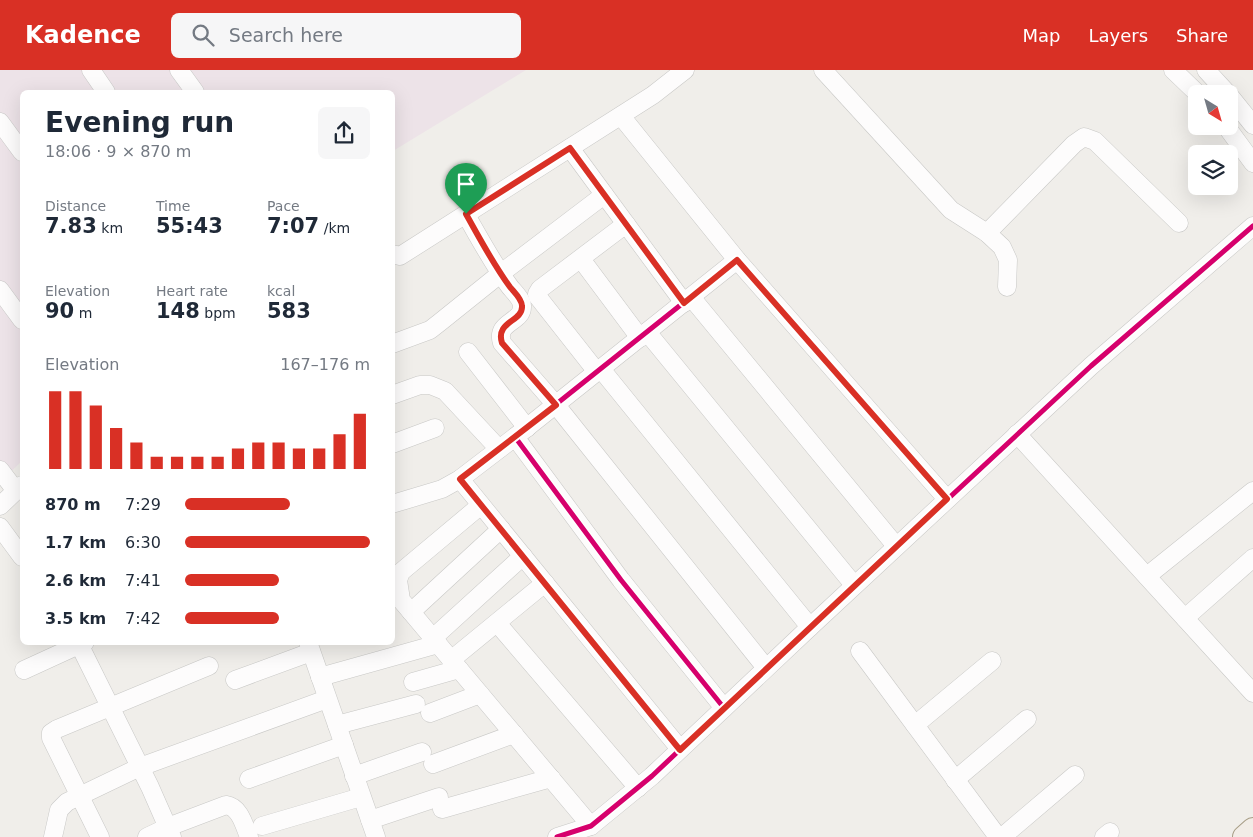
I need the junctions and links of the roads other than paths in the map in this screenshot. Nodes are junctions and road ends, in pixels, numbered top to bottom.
1 (91, 70) edge
2 (179, 70) edge
3 (685, 70) edge
4 (823, 70) edge
5 (1173, 70) edge
6 (1206, 70) edge
7 (1189, 85) edge
8 (1220, 85) edge
9 (105, 90) edge
10 (194, 90) edge
11 (1238, 106) edge
12 (621, 116) junction
13 (0, 122) edge
14 (1253, 125) edge
15 (1233, 135) edge
16 (570, 148) junction
17 (20, 149) edge
18 (1253, 163) edge
19 (604, 195) junction
20 (466, 214) junction
21 (1179, 223) dead end
22 (626, 224) junction
23 (1253, 226) edge
24 (987, 233) junction
25 (395, 255) edge
26 (581, 259) junction
27 (737, 260) junction
28 (500, 274) junction
29 (1007, 287) dead end
30 (0, 290) edge
31 (688, 300) junction
32 (12, 314) edge
33 (643, 335) junction
34 (395, 343) edge
35 (468, 352) dead end
36 (599, 370) junction
37 (395, 394) edge
38 (556, 405) junction
39 (436, 428) dead end
40 (521, 432) junction
41 (1017, 434) junction
42 (395, 443) edge
43 (499, 449) junction
44 (0, 470) edge
45 (460, 479) junction
46 (19, 488) edge
47 (1253, 491) edge
48 (947, 499) junction
49 (395, 503) edge
50 (481, 505) junction
51 (0, 506) edge
52 (0, 527) edge
53 (501, 529) junction
54 (896, 546) junction
55 (20, 554) edge
56 (523, 556) junction
57 (1253, 558) edge
58 (1147, 576) junction
59 (545, 583) junction
60 (854, 585) junction
61 (402, 604) edge
62 (1185, 618) junction
63 (496, 623) junction
64 (810, 627) junction
65 (435, 641) junction
66 (77, 645) edge
67 (82, 645) edge
68 (310, 648) edge
69 (393, 649) edge
70 (860, 650) dead end
71 (992, 661) dead end
72 (455, 664) junction
73 (209, 666) dead end
74 (766, 668) junction
75 (24, 670) dead end
76 (320, 677) junction
77 (235, 680) dead end
78 (413, 682) dead end
79 (1253, 693) edge
80 (480, 694) junction
81 (327, 699) junction
82 (110, 707) junction
83 (724, 708) junction
84 (1027, 719) dead end
85 (336, 725) junction
86 (915, 726) junction
87 (514, 734) junction
88 (344, 745) junction
89 (680, 750) junction
90 (140, 768) junction
91 (1075, 775) dead end
92 (354, 776) junction
93 (551, 778) junction
94 (249, 780) dead end
95 (955, 780) junction
96 (638, 788) junction
97 (80, 796) junction
98 (362, 797) junction
99 (370, 820) junction
100 (591, 826) junction
101 (1253, 829) edge
102 (255, 831) edge
103 (170, 832) edge
104 (54, 837) edge
105 (100, 837) edge
106 (147, 837) edge
107 (376, 837) edge
108 (556, 837) edge
109 (998, 837) edge
110 (1002, 837) edge
111 (1244, 837) edge

1 - 9 street
2 - 10 street
3 - 12 street
4 - 24 street
5 - 7 street
6 - 8 street
11 - 14 street
12 - 16 street
12 - 27 street
13 - 17 street
15 - 18 street
16 - 19 street
16 - 20 street
19 - 22 street
19 - 28 street
20 - 25 street
20 - 28 street
21 - 24 street
22 - 26 street
22 - 31 street
23 - 41 street
24 - 29 street
26 - 33 street
26 - 36 street
27 - 31 street
27 - 48 street
28 - 34 street
28 - 38 street
30 - 32 street
31 - 33 street
31 - 54 street
33 - 36 street
33 - 60 street
35 - 40 street
36 - 38 street
36 - 64 street
37 - 43 street
38 - 40 street
38 - 74 street
39 - 42 street
40 - 43 street
40 - 83 street
41 - 48 street
41 - 58 street
43 - 45 street
44 - 46 street
45 - 49 street
45 - 50 street
46 - 51 street
47 - 58 street
48 - 54 street
50 - 53 street
50 - 61 street
52 - 55 street
53 - 56 street
53 - 61 street
54 - 60 street
56 - 59 street
56 - 65 street
57 - 62 street
58 - 62 street
59 - 63 street
59 - 89 street
60 - 64 street
61 - 65 street
62 - 79 street
63 - 72 street
63 - 96 street
64 - 74 street
65 - 69 street
65 - 72 street
66 - 75 street
67 - 82 street
68 - 76 street
68 - 77 street
69 - 76 street
70 - 86 street
71 - 86 street
72 - 78 street
72 - 80 street
73 - 82 street
74 - 83 street
76 - 81 street
80 - 85 street
80 - 87 street
81 - 85 street
81 - 90 street
82 - 90 street
82 - 97 street
83 - 89 street
84 - 95 street
85 - 88 street
86 - 95 street
87 - 92 street
87 - 93 street
88 - 92 street
88 - 94 street
89 - 96 street
90 - 97 street
90 - 103 street
91 - 110 street
92 - 98 street
93 - 99 street
93 - 100 street
95 - 109 street
96 - 100 street
97 - 104 street
97 - 105 street
98 - 99 street
98 - 102 street
99 - 107 street
100 - 108 street
101 - 111 main road
102 - 103 street
103 - 106 street

